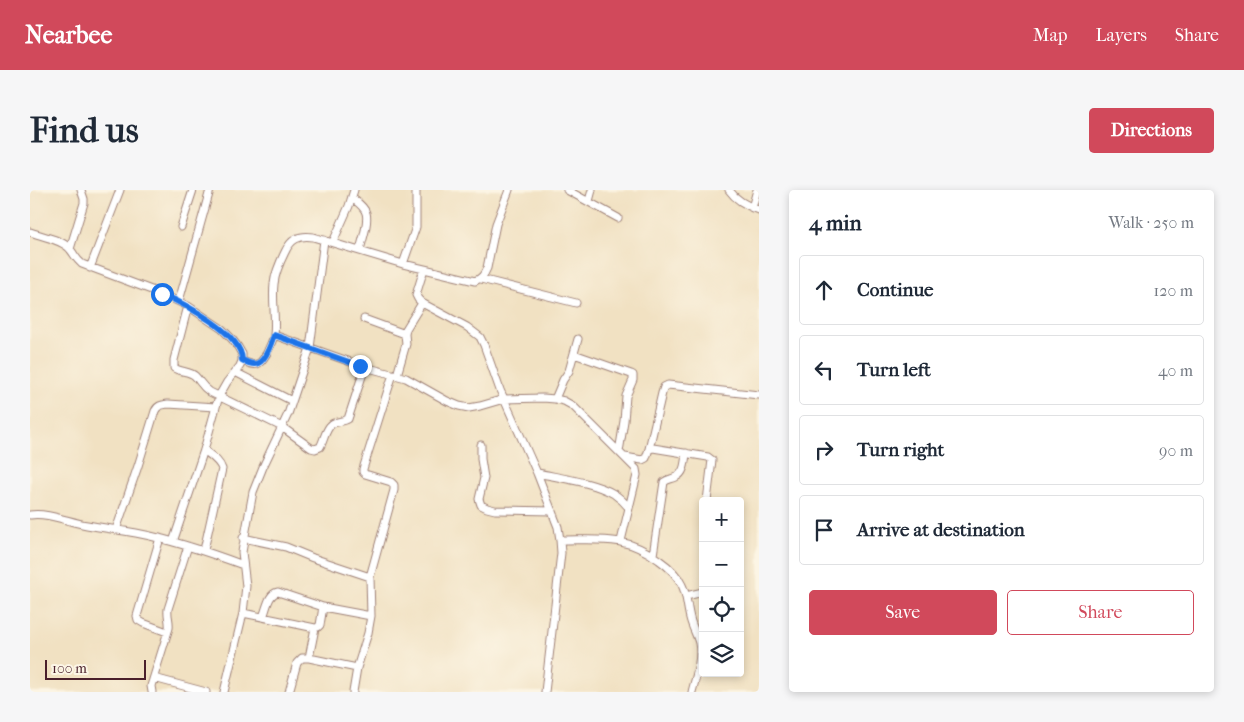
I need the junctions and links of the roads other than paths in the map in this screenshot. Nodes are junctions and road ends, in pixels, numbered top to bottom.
1 (81, 190) edge
2 (120, 190) edge
3 (193, 190) edge
4 (210, 190) edge
5 (354, 190) edge
6 (416, 190) edge
7 (509, 190) edge
8 (567, 190) edge
9 (592, 190) edge
10 (729, 190) edge
11 (757, 190) edge
12 (352, 198) junction
13 (589, 201) junction
14 (756, 209) edge
15 (618, 218) dead end
16 (181, 227) dead end
17 (30, 232) edge
18 (324, 240) junction
19 (333, 242) junction
20 (70, 249) junction
21 (360, 250) junction
22 (403, 264) junction
23 (90, 268) junction
24 (424, 269) junction
25 (481, 279) junction
26 (180, 302) junction
27 (422, 303) junction
28 (576, 303) dead end
29 (188, 306) junction
30 (364, 319) dead end
31 (405, 334) junction
32 (274, 335) junction
33 (578, 339) dead end
34 (310, 348) junction
35 (574, 354) junction
36 (242, 360) junction
37 (365, 367) junction
38 (235, 372) junction
39 (395, 375) junction
40 (219, 396) junction
41 (759, 396) edge
42 (554, 398) junction
43 (504, 399) junction
44 (292, 401) junction
45 (216, 407) junction
46 (282, 427) junction
47 (481, 445) dead end
48 (649, 449) junction
49 (204, 450) junction
50 (686, 453) junction
51 (622, 455) junction
52 (537, 473) junction
53 (707, 497) edge
54 (629, 508) junction
55 (552, 511) junction
56 (31, 514) edge
57 (116, 530) junction
58 (160, 538) junction
59 (243, 538) junction
60 (560, 540) junction
61 (173, 542) junction
62 (622, 542) junction
63 (188, 546) junction
64 (204, 550) junction
65 (653, 555) junction
66 (243, 565) junction
67 (370, 578) junction
68 (699, 593) edge
69 (686, 596) junction
70 (323, 607) junction
71 (243, 613) junction
72 (371, 616) junction
73 (263, 617) junction
74 (316, 628) junction
75 (167, 632) junction
76 (309, 658) junction
77 (357, 668) junction
78 (154, 678) junction
79 (152, 692) edge
80 (206, 692) edge
81 (224, 692) edge
82 (289, 692) edge
83 (353, 692) edge
84 (546, 692) edge
85 (692, 692) edge

1 - 20 street
2 - 23 street
3 - 16 street
4 - 26 street
5 - 12 street
6 - 22 street
7 - 25 street
8 - 13 street
9 - 13 street
10 - 14 street
11 - 14 street
12 - 19 street
12 - 21 street
13 - 15 street
17 - 20 street
18 - 19 street
18 - 32 street
18 - 34 street
19 - 21 street
20 - 23 street
21 - 22 street
22 - 24 street
23 - 26 street
24 - 25 street
24 - 27 street
25 - 28 street
26 - 29 street
27 - 31 street
27 - 43 street
29 - 36 street
29 - 40 street
30 - 31 street
31 - 39 street
32 - 34 street
32 - 36 street
33 - 35 street
34 - 37 street
34 - 44 street
35 - 42 street
35 - 51 street
36 - 38 street
37 - 39 street
37 - 46 street
38 - 40 street
38 - 44 street
39 - 43 street
39 - 67 street
40 - 45 street
40 - 46 street
41 - 48 street
42 - 43 street
42 - 51 street
43 - 52 street
44 - 46 street
45 - 49 street
45 - 57 street
46 - 59 street
47 - 55 street
48 - 50 street
48 - 51 street
49 - 61 street
49 - 64 street
50 - 53 street
50 - 65 street
51 - 54 street
52 - 54 street
52 - 55 street
54 - 62 street
55 - 60 street
56 - 57 street
57 - 58 street
58 - 61 street
58 - 75 street
59 - 66 street
59 - 67 street
60 - 62 street
60 - 84 street
61 - 63 street
62 - 65 street
63 - 64 street
63 - 75 street
64 - 66 street
65 - 69 street
66 - 71 street
67 - 72 street
68 - 69 street
69 - 85 street
70 - 72 street
70 - 73 street
70 - 74 street
71 - 73 street
71 - 81 street
72 - 77 street
73 - 74 street
74 - 76 street
75 - 78 street
76 - 77 street
76 - 82 street
77 - 83 street
78 - 79 street
78 - 80 street

